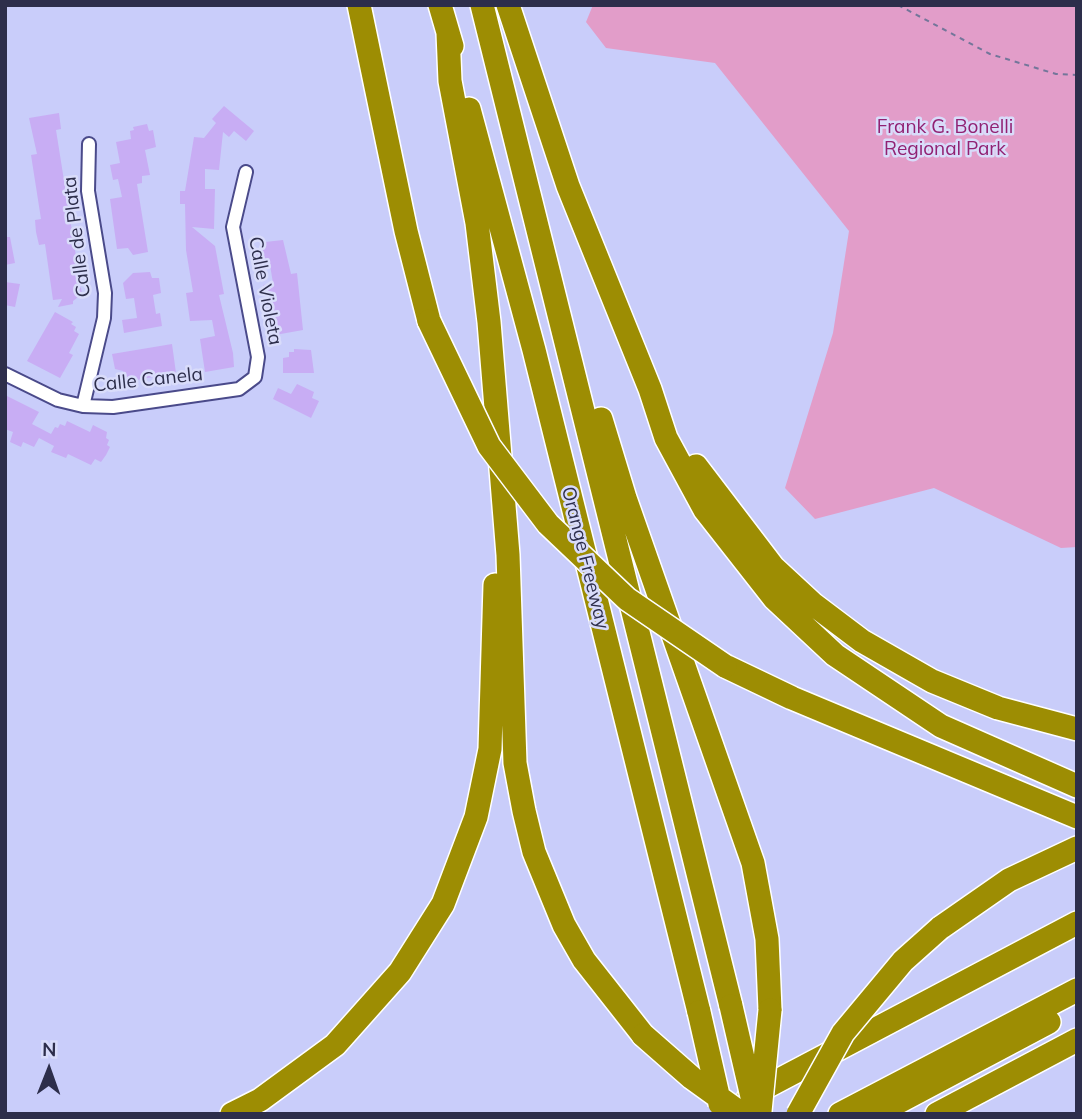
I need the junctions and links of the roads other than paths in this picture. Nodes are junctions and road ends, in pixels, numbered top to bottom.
1 (359, 5) edge
2 (440, 5) edge
3 (482, 5) edge
4 (508, 5) edge
5 (448, 33) junction
6 (89, 144) dead end
7 (246, 172) dead end
8 (546, 253) junction
9 (5, 374) edge
10 (255, 377) joint
11 (650, 389) junction
12 (83, 406) junction
13 (503, 516) junction
14 (1077, 729) edge
15 (1077, 786) edge
16 (1077, 817) edge
17 (1077, 848) edge
18 (1077, 923) edge
19 (1077, 990) edge
20 (1077, 1008) edge
21 (1077, 1040) edge
22 (232, 1114) edge
23 (715, 1114) edge
24 (723, 1114) edge
25 (741, 1114) edge
26 (758, 1114) edge
27 (798, 1114) edge
28 (840, 1114) edge
29 (876, 1114) edge
30 (937, 1114) edge

1 - 16 highway, bridge
2 - 5 highway, Orange Freeway
3 - 8 highway, Orange Freeway
4 - 11 highway
5 - 13 highway
5 - 24 highway, Orange Freeway, bridge
6 - 12 street, Calle de Plata
7 - 10 street, Calle Violeta
8 - 26 highway, Orange Freeway, bridge
8 - 26 highway, bridge
9 - 12 street, Calle Canela
10 - 12 street, Calle Canela
11 - 14 highway
11 - 15 highway
13 - 22 highway
13 - 25 highway, bridge
17 - 27 highway, bridge
18 - 23 highway
19 - 28 highway
20 - 29 highway
21 - 30 highway

